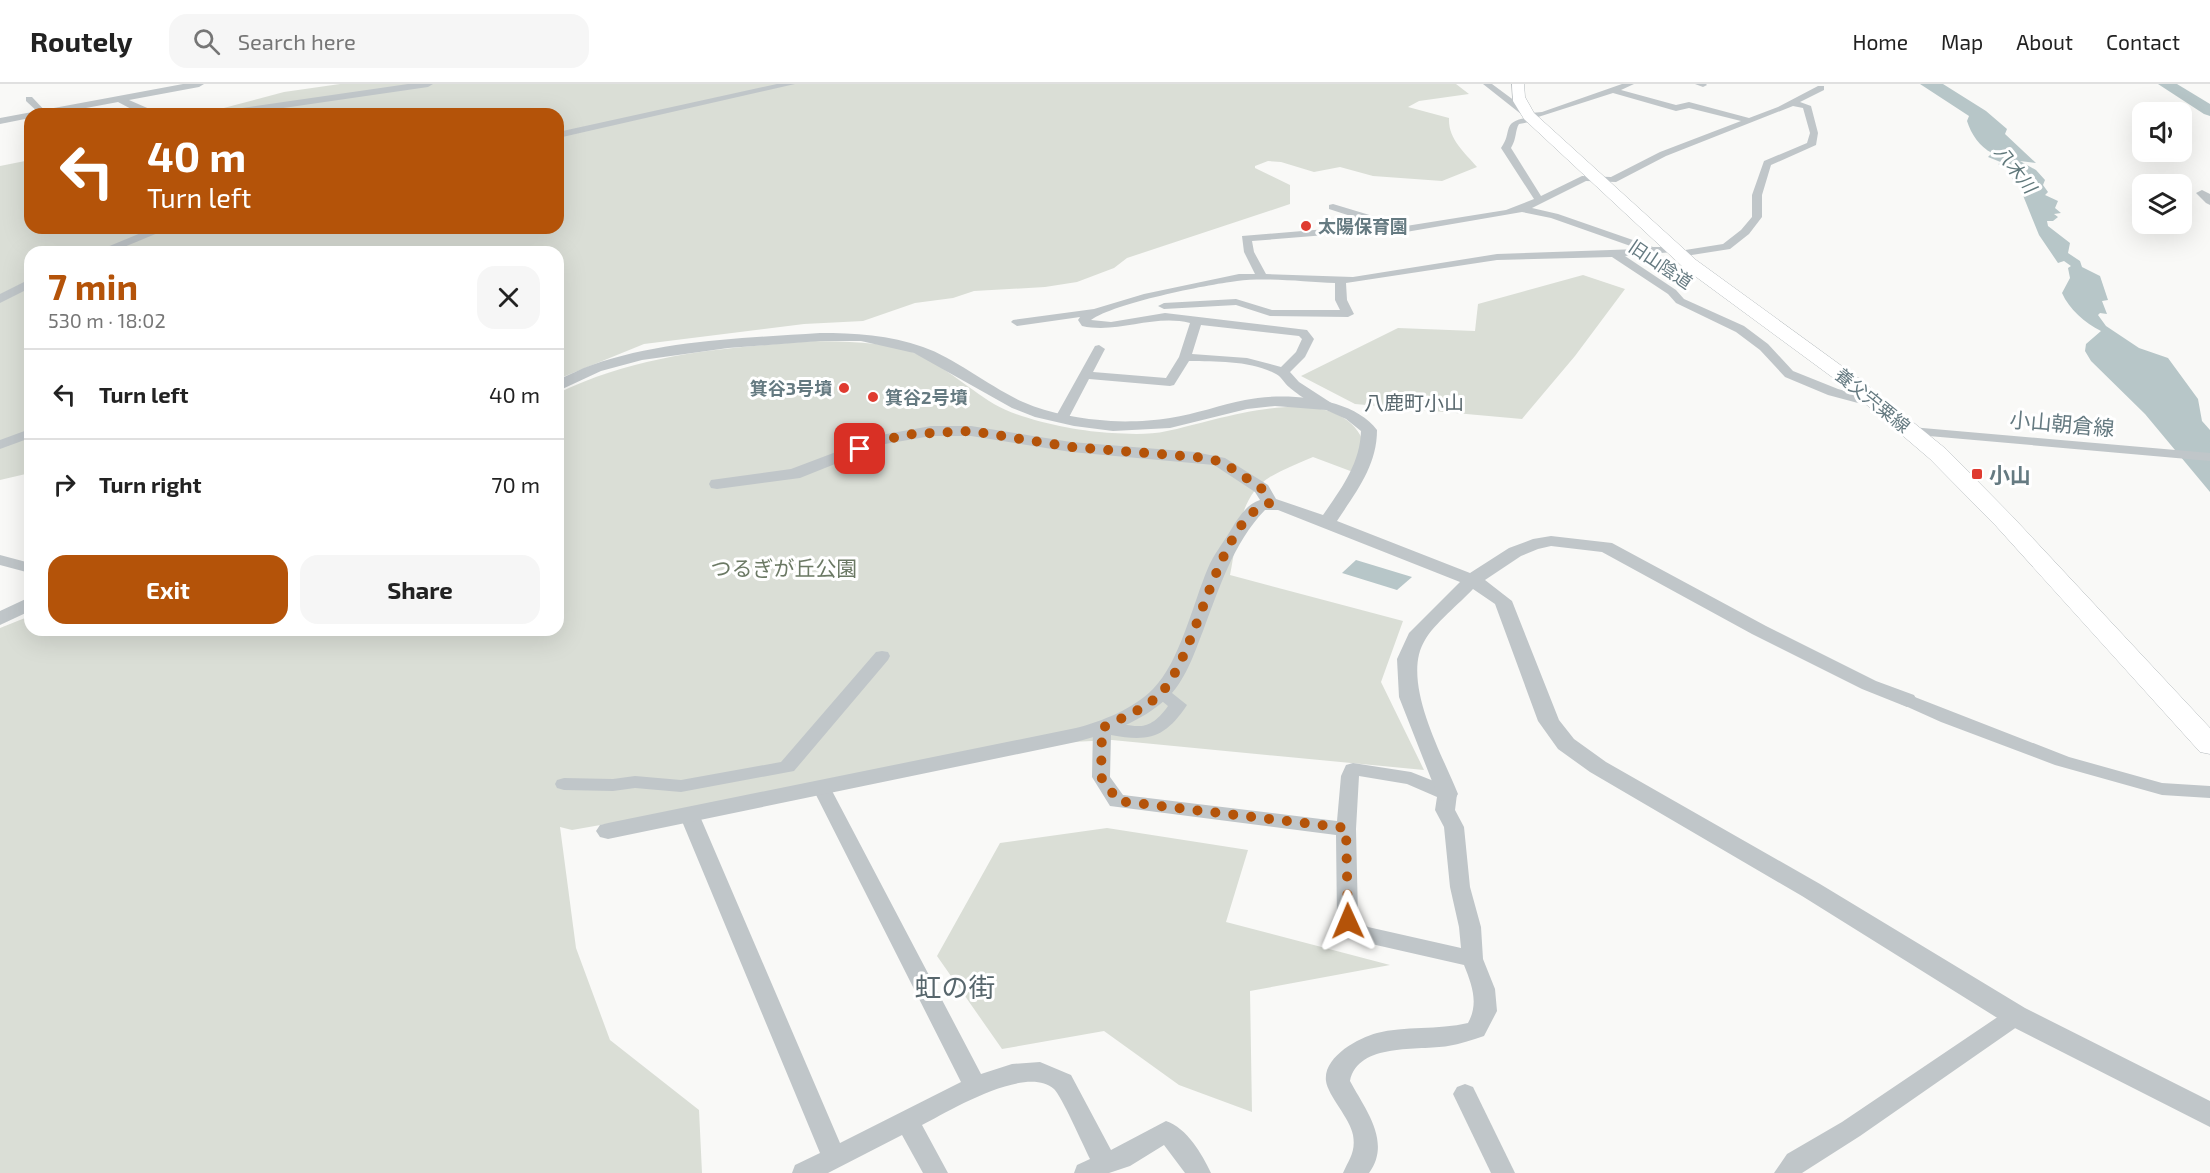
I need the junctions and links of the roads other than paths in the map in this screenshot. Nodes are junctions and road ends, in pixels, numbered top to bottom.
1 (200, 84) edge
2 (428, 84) edge
3 (790, 84) edge
4 (1630, 84) edge
5 (1489, 85) edge
6 (1517, 86) edge
7 (1821, 88) dead end
8 (1612, 90) junction
9 (29, 99) dead end
10 (118, 99) junction
11 (1790, 103) junction
12 (37, 108) edge
13 (68, 108) edge
14 (141, 108) edge
15 (262, 108) edge
16 (24, 117) edge
17 (1531, 118) junction
18 (0, 121) edge
19 (1750, 121) junction
20 (564, 134) edge
21 (1594, 177) junction
22 (1540, 200) junction
23 (1333, 207) dead end
24 (1522, 209) junction
25 (1372, 221) junction
26 (148, 234) edge
27 (117, 246) edge
28 (1671, 251) junction
29 (1614, 254) junction
30 (1262, 277) junction
31 (1340, 280) junction
32 (24, 286) edge
33 (0, 299) edge
34 (1121, 304) junction
35 (1095, 312) junction
36 (1196, 321) junction
37 (1017, 322) dead end
38 (1099, 349) dead end
39 (1185, 357) junction
40 (1283, 372) junction
41 (1087, 375) junction
42 (564, 383) edge
43 (1874, 399) junction
44 (1329, 406) junction
45 (1062, 418) junction
46 (1911, 430) junction
47 (24, 435) edge
48 (0, 444) edge
49 (2210, 457) edge
50 (717, 484) dead end
51 (1270, 503) junction
52 (1326, 524) junction
53 (0, 560) edge
54 (24, 566) edge
55 (1472, 580) junction
56 (24, 606) edge
57 (0, 619) edge
58 (882, 656) dead end
59 (1161, 693) junction
60 (1907, 700) joint
61 (1102, 728) junction
62 (2210, 745) edge
63 (564, 783) dead end
64 (821, 787) junction
65 (2210, 792) edge
66 (1447, 794) junction
67 (690, 814) junction
68 (1346, 828) junction
69 (608, 831) dead end
70 (1472, 959) junction
71 (2016, 1016) junction
72 (975, 1086) junction
73 (1465, 1094) dead end
74 (2210, 1115) edge
75 (907, 1120) junction
76 (834, 1157) junction
77 (1096, 1168) edge
78 (804, 1173) edge
79 (936, 1173) edge
80 (1199, 1173) edge
81 (1355, 1173) edge
82 (1503, 1173) edge
83 (1786, 1173) edge

1 - 10 street
2 - 15 street
3 - 20 street
4 - 8 street
5 - 6 street
5 - 17 street
6 - 17 main road, 養父宍粟線
7 - 11 street
8 - 17 street
8 - 19 street
9 - 12 street
10 - 13 street
10 - 14 street
11 - 19 street
11 - 28 street
16 - 18 street
17 - 21 main road, 養父宍粟線
17 - 22 street
19 - 21 street
21 - 22 street
21 - 28 main road, 養父宍粟線
22 - 24 street
23 - 25 street
24 - 25 street
24 - 28 street, 旧山陰道
25 - 30 street
26 - 27 street
28 - 29 street, 旧山陰道
28 - 43 main road, 養父宍粟線
29 - 31 street
29 - 43 street, 旧山陰道
30 - 31 street
30 - 34 street
31 - 34 street
32 - 33 street
34 - 35 street
35 - 36 street
35 - 37 street
36 - 39 street
36 - 40 street
38 - 41 street
39 - 40 street
39 - 41 street
40 - 44 street
41 - 45 street
42 - 45 street
43 - 46 main road, 養父宍粟線
44 - 45 street
44 - 52 street
46 - 49 street, 小山朝倉線
46 - 62 main road, 養父宍粟線
47 - 48 street
50 - 51 street
51 - 52 street
51 - 59 street
52 - 55 street
53 - 54 street
55 - 60 street
55 - 66 street
55 - 71 street
56 - 57 street
58 - 63 street
59 - 61 street
59 - 61 street
60 - 65 street
61 - 64 street
61 - 68 street
64 - 67 street
64 - 72 street
66 - 68 street
66 - 70 street
67 - 69 street
67 - 76 street
68 - 70 street
70 - 81 street
71 - 74 street
71 - 83 street
72 - 75 street
72 - 77 street
73 - 82 street
75 - 76 street
75 - 79 street
76 - 78 street
77 - 80 street

